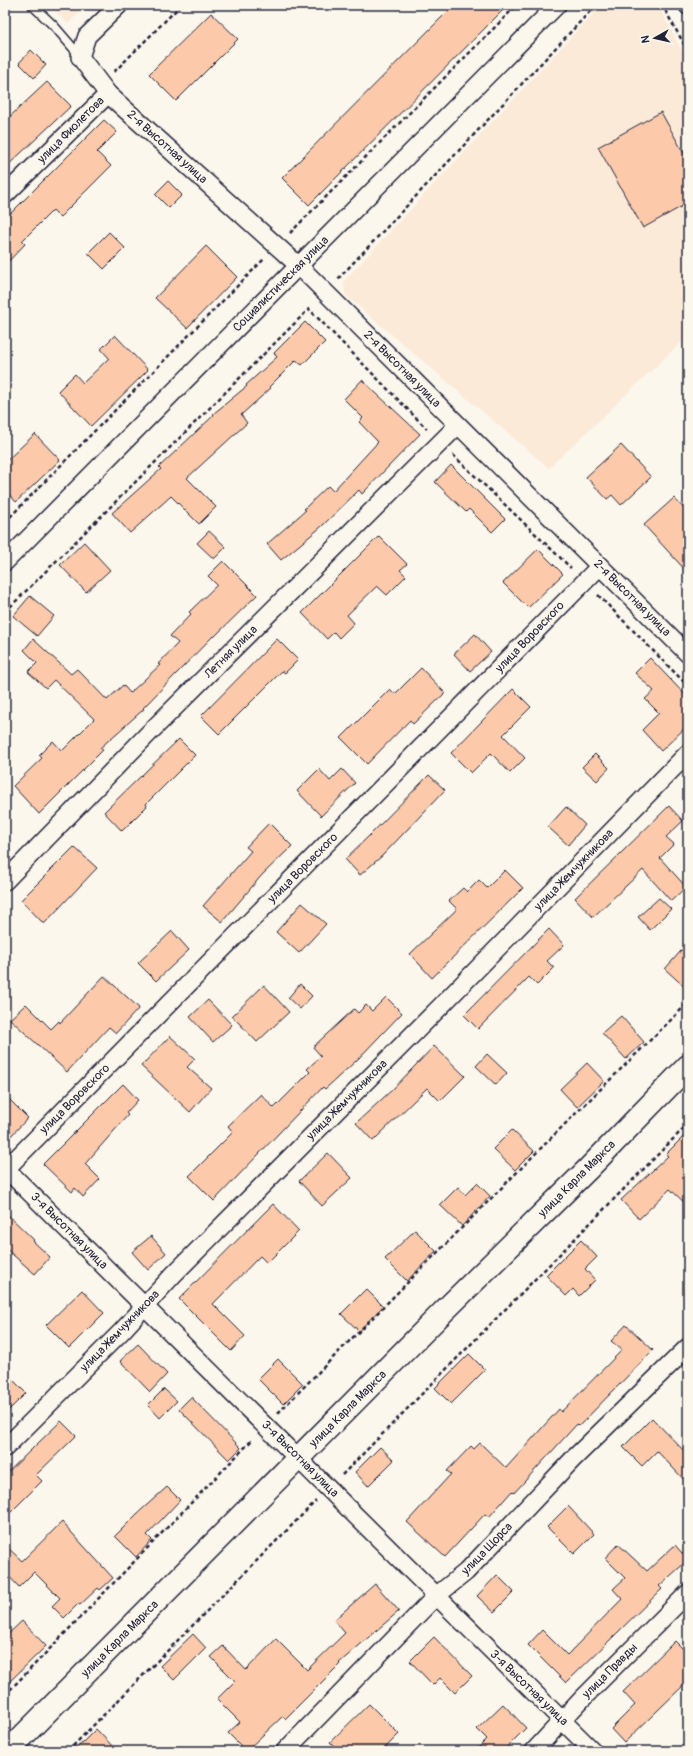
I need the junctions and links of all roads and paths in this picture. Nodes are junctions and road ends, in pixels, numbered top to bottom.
1 (32, 5) edge
2 (119, 5) edge
3 (181, 5) edge
4 (517, 5) edge
5 (557, 5) edge
6 (596, 5) edge
7 (662, 5) edge
8 (688, 51) edge
9 (80, 57) junction
10 (105, 89) junction
11 (5, 195) edge
12 (277, 246) junction
13 (299, 266) junction
14 (325, 292) junction
15 (309, 310) junction
16 (458, 425) junction
17 (440, 443) junction
18 (5, 522) edge
19 (5, 562) edge
20 (600, 566) junction
21 (584, 581) junction
22 (5, 612) edge
23 (688, 654) edge
24 (688, 686) edge
25 (688, 753) edge
26 (5, 881) edge
27 (688, 1003) edge
28 (688, 1066) edge
29 (688, 1124) edge
30 (5, 1169) edge
31 (145, 1306) junction
32 (688, 1347) edge
33 (266, 1425) junction
34 (5, 1448) edge
35 (300, 1458) junction
36 (329, 1488) junction
37 (688, 1593) edge
38 (436, 1596) junction
39 (5, 1696) edge
40 (562, 1720) junction
41 (8, 1751) edge
42 (68, 1751) edge
43 (285, 1751) edge
44 (534, 1751) edge
45 (593, 1751) edge

1 - 9 lane
2 - 9 street
3 - 10 path
4 - 12 path
5 - 13 street, Социалистическая улица
6 - 14 path
7 - 8 path
9 - 10 street, улица Фиолетова
10 - 11 street, улица Фиолетова
10 - 12 street, 2-я Высотная улица
12 - 13 street, 2-я Высотная улица
12 - 18 path
13 - 14 street, 2-я Высотная улица
13 - 19 street, Социалистическая улица
14 - 15 path
14 - 16 street, 2-я Высотная улица
15 - 17 path
15 - 22 path
16 - 17 street, Летняя улица
16 - 20 street, 2-я Высотная улица
17 - 21 path
17 - 26 street, Летняя улица
20 - 21 street, улица Воровского
20 - 23 street, 2-я Высотная улица
21 - 24 path
21 - 30 street, улица Воровского
25 - 31 street, улица Жемчужникова
27 - 33 path
28 - 35 main road, улица Карла Маркса
29 - 36 path
30 - 31 street, 3-я Высотная улица
31 - 33 street, 3-я Высотная улица
31 - 34 street, улица Жемчужникова
32 - 38 street, улица Щорса
33 - 35 street, 3-я Высотная улица
33 - 39 path
35 - 36 street, 3-я Высотная улица
35 - 41 main road, улица Карла Маркса
36 - 38 street, 3-я Высотная улица
36 - 42 path
37 - 40 street, улица Правды
38 - 40 street, 3-я Высотная улица
38 - 43 street, улица Щорса
40 - 44 street, улица Правды
40 - 45 street, 3-я Высотная улица

